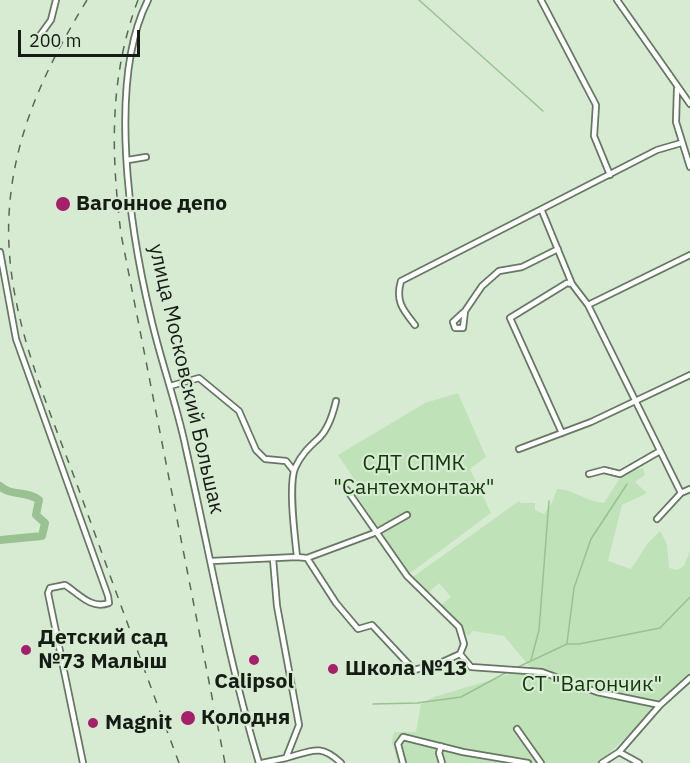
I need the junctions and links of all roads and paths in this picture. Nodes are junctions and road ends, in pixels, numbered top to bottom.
1 (56, 0) edge
2 (148, 0) edge
3 (549, 0) edge
4 (617, 0) edge
5 (542, 2) edge
6 (38, 38) dead end
7 (677, 89) junction
8 (690, 104) edge
9 (681, 143) junction
10 (146, 157) dead end
11 (128, 160) junction
12 (690, 166) edge
13 (610, 175) junction
14 (542, 211) junction
15 (558, 249) junction
16 (0, 252) edge
17 (690, 255) edge
18 (570, 281) junction
19 (588, 304) junction
20 (465, 311) dead end
21 (415, 325) dead end
22 (690, 375) edge
23 (170, 386) junction
24 (336, 401) dead end
25 (636, 401) junction
26 (562, 433) junction
27 (519, 449) dead end
28 (660, 451) junction
29 (294, 471) junction
30 (589, 474) dead end
31 (690, 489) edge
32 (347, 490) dead end
33 (681, 493) junction
34 (407, 515) dead end
35 (657, 519) dead end
36 (377, 532) junction
37 (297, 557) junction
38 (307, 558) junction
39 (273, 560) junction
40 (211, 561) junction
41 (460, 654) junction
42 (526, 673) junction
43 (690, 678) edge
44 (530, 679) dead end
45 (660, 705) junction
46 (517, 729) dead end
47 (441, 746) junction
48 (619, 752) junction
49 (286, 758) junction
50 (503, 761) edge
51 (83, 763) edge
52 (261, 763) edge
53 (341, 763) edge
54 (403, 763) edge
55 (442, 763) edge
56 (528, 763) edge
57 (541, 763) edge
58 (602, 763) edge
59 (639, 763) edge

1 - 6 street
2 - 11 street, улица Московский Большак
3 - 5 street
4 - 7 street
5 - 13 street
7 - 8 street
7 - 9 street
9 - 12 street
9 - 13 street
10 - 11 street
11 - 23 street, улица Московский Большак
13 - 14 street
14 - 15 street
14 - 21 street
15 - 18 street
15 - 20 street
16 - 51 street
17 - 19 street
18 - 19 street
18 - 26 street
19 - 25 street
22 - 25 street
23 - 29 street
23 - 40 street, улица Московский Большак
24 - 29 street
25 - 26 street
25 - 28 street
26 - 27 street
28 - 30 street
28 - 33 street
29 - 37 street
31 - 33 street
32 - 36 street
33 - 35 street
34 - 36 street
36 - 38 street
36 - 41 street
37 - 38 street
37 - 39 street
38 - 41 street
39 - 40 street
39 - 49 street
40 - 52 street, улица Московский Большак
41 - 42 street
42 - 44 street
42 - 45 street
43 - 45 street
45 - 48 street
46 - 57 street
47 - 50 street
47 - 54 street
47 - 55 street
48 - 58 street
48 - 59 street
49 - 52 street
49 - 53 street
50 - 56 street

